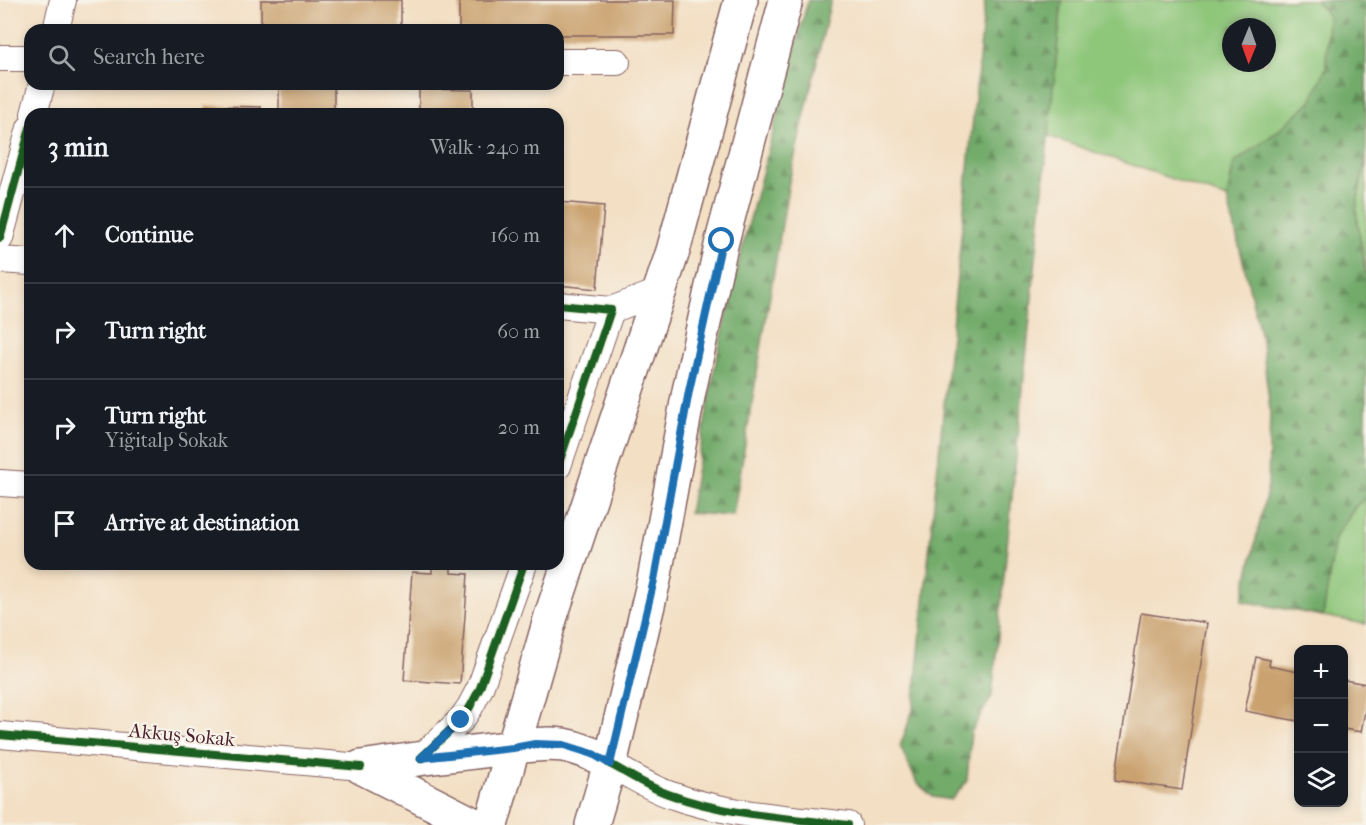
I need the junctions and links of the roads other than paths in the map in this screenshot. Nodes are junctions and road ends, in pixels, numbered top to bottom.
1 (63, 0) edge
2 (741, 0) edge
3 (786, 0) edge
4 (57, 24) edge
5 (0, 58) edge
6 (24, 58) edge
7 (564, 62) edge
8 (617, 62) dead end
9 (40, 90) edge
10 (36, 108) edge
11 (24, 150) edge
12 (0, 238) edge
13 (0, 260) edge
14 (24, 262) edge
15 (661, 291) junction
16 (564, 305) edge
17 (611, 309) junction
18 (564, 448) edge
19 (0, 483) edge
20 (24, 485) edge
21 (522, 570) edge
22 (0, 735) edge
23 (513, 748) junction
24 (421, 758) junction
25 (610, 764) junction
26 (361, 767) junction
27 (475, 825) edge
28 (491, 825) edge
29 (592, 825) edge
30 (848, 825) edge

1 - 4 street
2 - 15 main road
3 - 25 main road
5 - 6 street
7 - 8 street
9 - 10 street
11 - 12 street
13 - 14 street
15 - 17 street
15 - 23 main road
16 - 17 street
17 - 18 street
19 - 20 street
21 - 24 street
22 - 26 street, Akkuş Sokak
23 - 24 main road
23 - 25 main road
23 - 28 main road
24 - 26 main road
25 - 29 main road
25 - 30 street
26 - 27 main road

